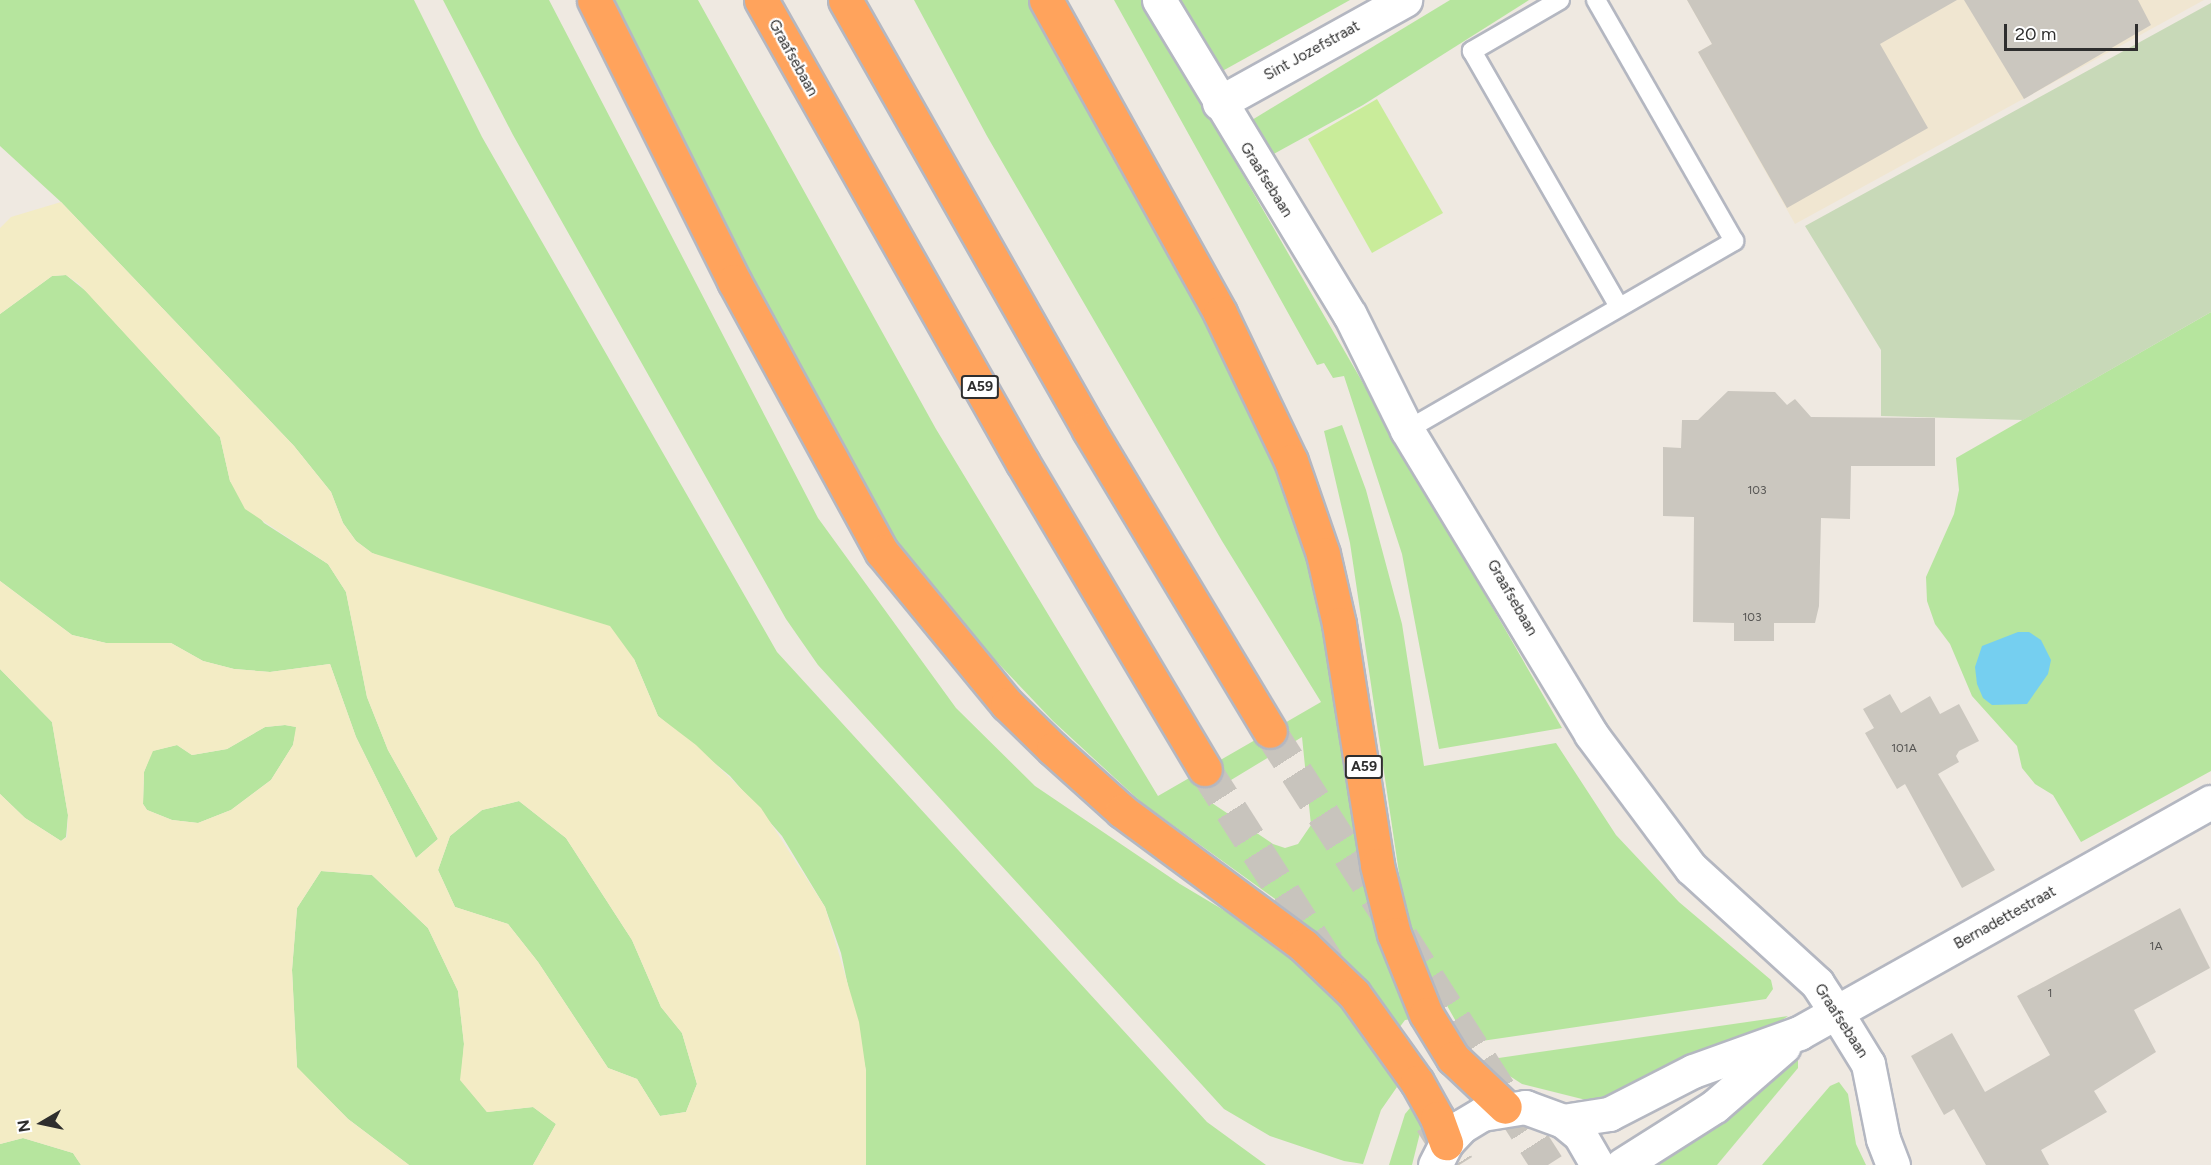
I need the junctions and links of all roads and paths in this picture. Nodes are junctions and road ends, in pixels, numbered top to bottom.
1 (594, 0) edge
2 (761, 0) edge
3 (845, 0) edge
4 (1046, 0) edge
5 (1159, 0) edge
6 (1405, 0) edge
7 (1560, 0) edge
8 (1596, 0) edge
9 (1219, 103) junction
10 (1619, 307) junction
11 (1407, 430) junction
12 (1270, 732) tunnel mouth
13 (1205, 770) tunnel mouth
14 (2211, 802) edge
15 (1836, 1012) junction
16 (1799, 1033) junction
17 (1505, 1107) junction
18 (1563, 1121) junction
19 (1440, 1154) edge
20 (1598, 1165) edge
21 (1622, 1165) edge
22 (1893, 1165) edge

1 - 19 highway
2 - 13 highway, Graafsebaan / A59
3 - 12 highway
4 - 17 highway, A59
5 - 9 street, Graafsebaan
6 - 9 street, Sint Jozefstraat
7 - 10 lane
8 - 10 lane
9 - 11 street, Graafsebaan
10 - 11 lane
11 - 15 street, Graafsebaan
14 - 15 street, Bernadettestraat
15 - 16 street, Bernadettestraat
15 - 22 street, Graafsebaan
16 - 18 street, Bernadettestraat
16 - 21 street, Bernadettestraat
17 - 18 street
17 - 19 street
18 - 20 street

